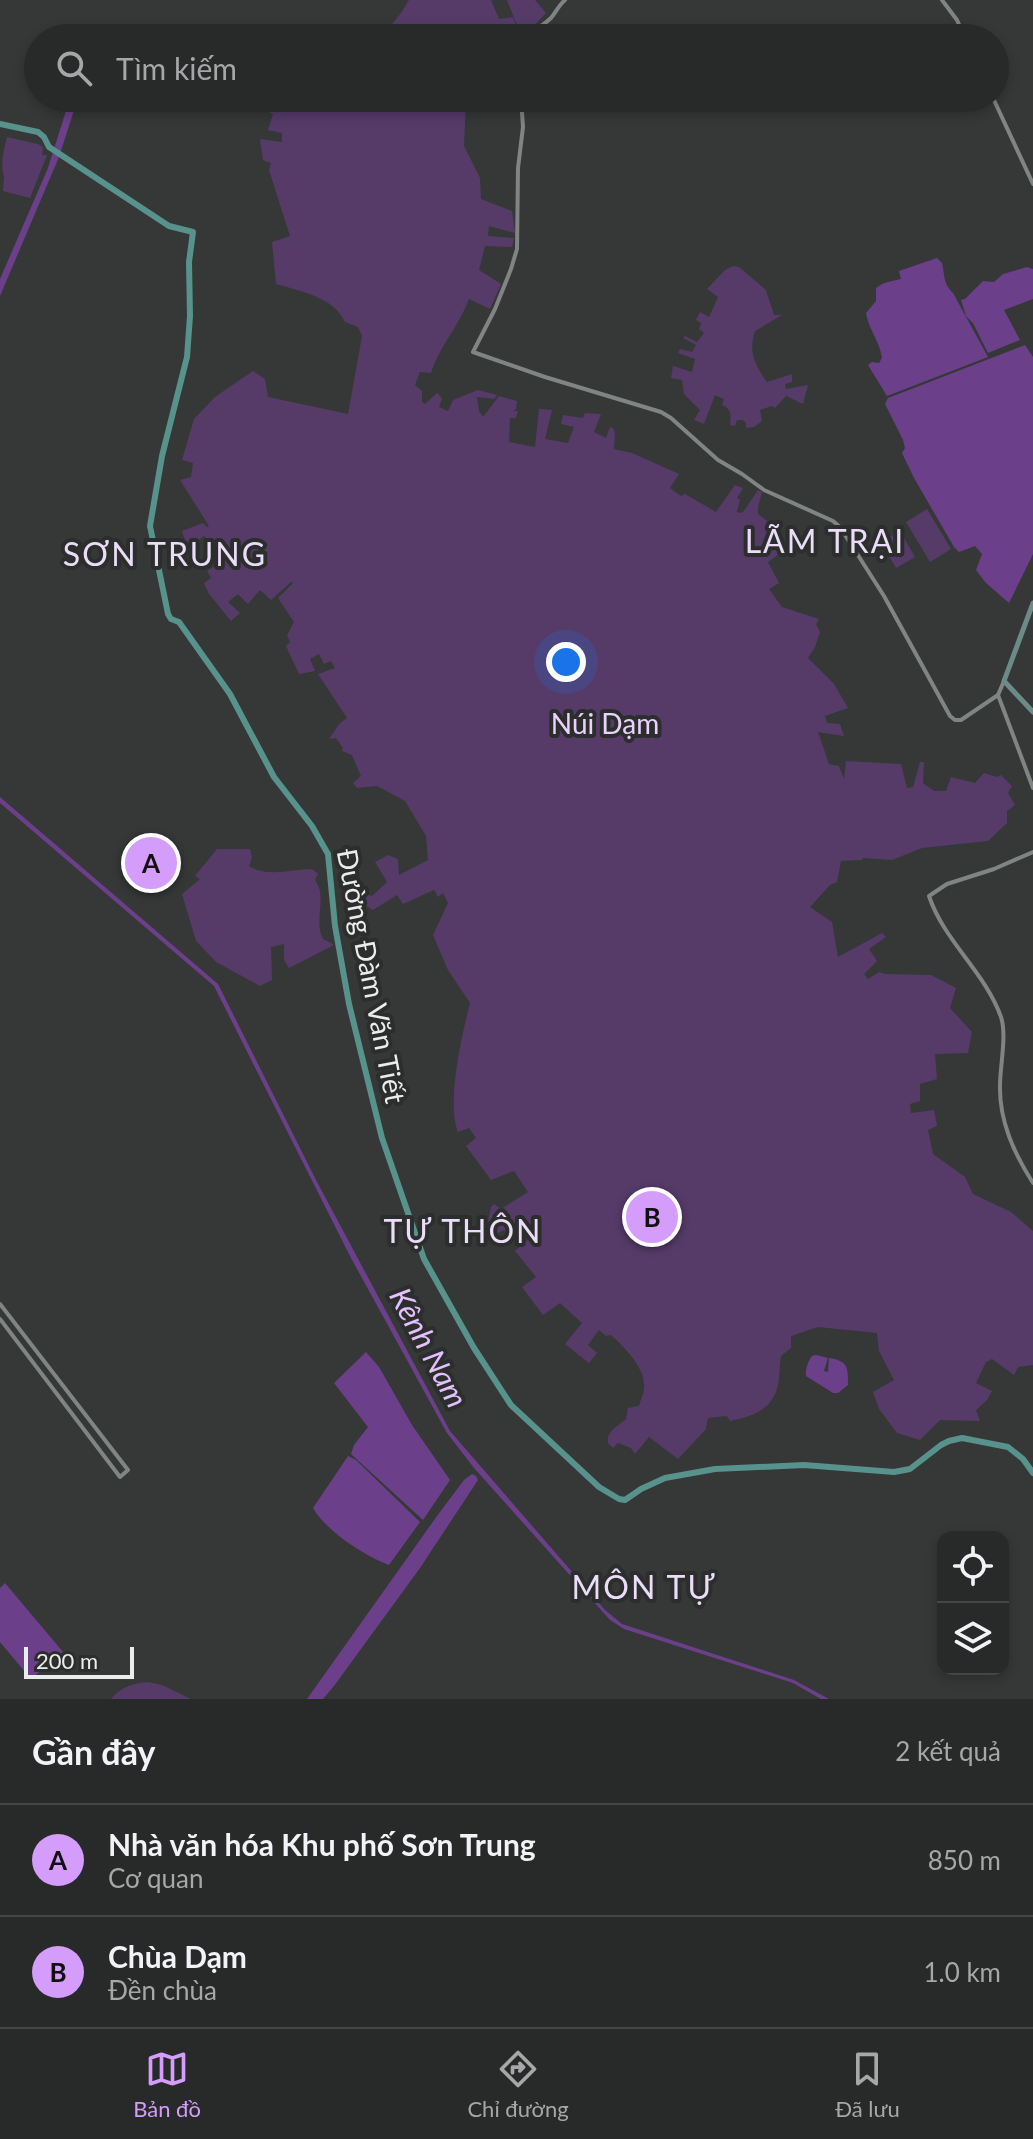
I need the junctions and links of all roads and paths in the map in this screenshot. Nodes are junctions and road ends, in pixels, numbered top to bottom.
1 (565, 0) edge
2 (942, 0) edge
3 (542, 24) edge
4 (959, 24) edge
5 (522, 112) edge
6 (1000, 112) edge
7 (0, 124) edge
8 (1033, 184) edge
9 (1033, 603) edge
10 (1004, 681) junction
11 (998, 695) junction
12 (1033, 712) edge
13 (1033, 788) edge
14 (1033, 852) edge
15 (1033, 1183) edge
16 (0, 1304) edge
17 (0, 1319) edge
18 (1033, 1473) edge

1 - 3 street
2 - 4 street
5 - 11 street
6 - 8 street
7 - 18 main road, Đường Đàm Văn Tiết
9 - 10 main road
10 - 11 street
10 - 12 main road
11 - 13 street
14 - 15 street
16 - 17 street

